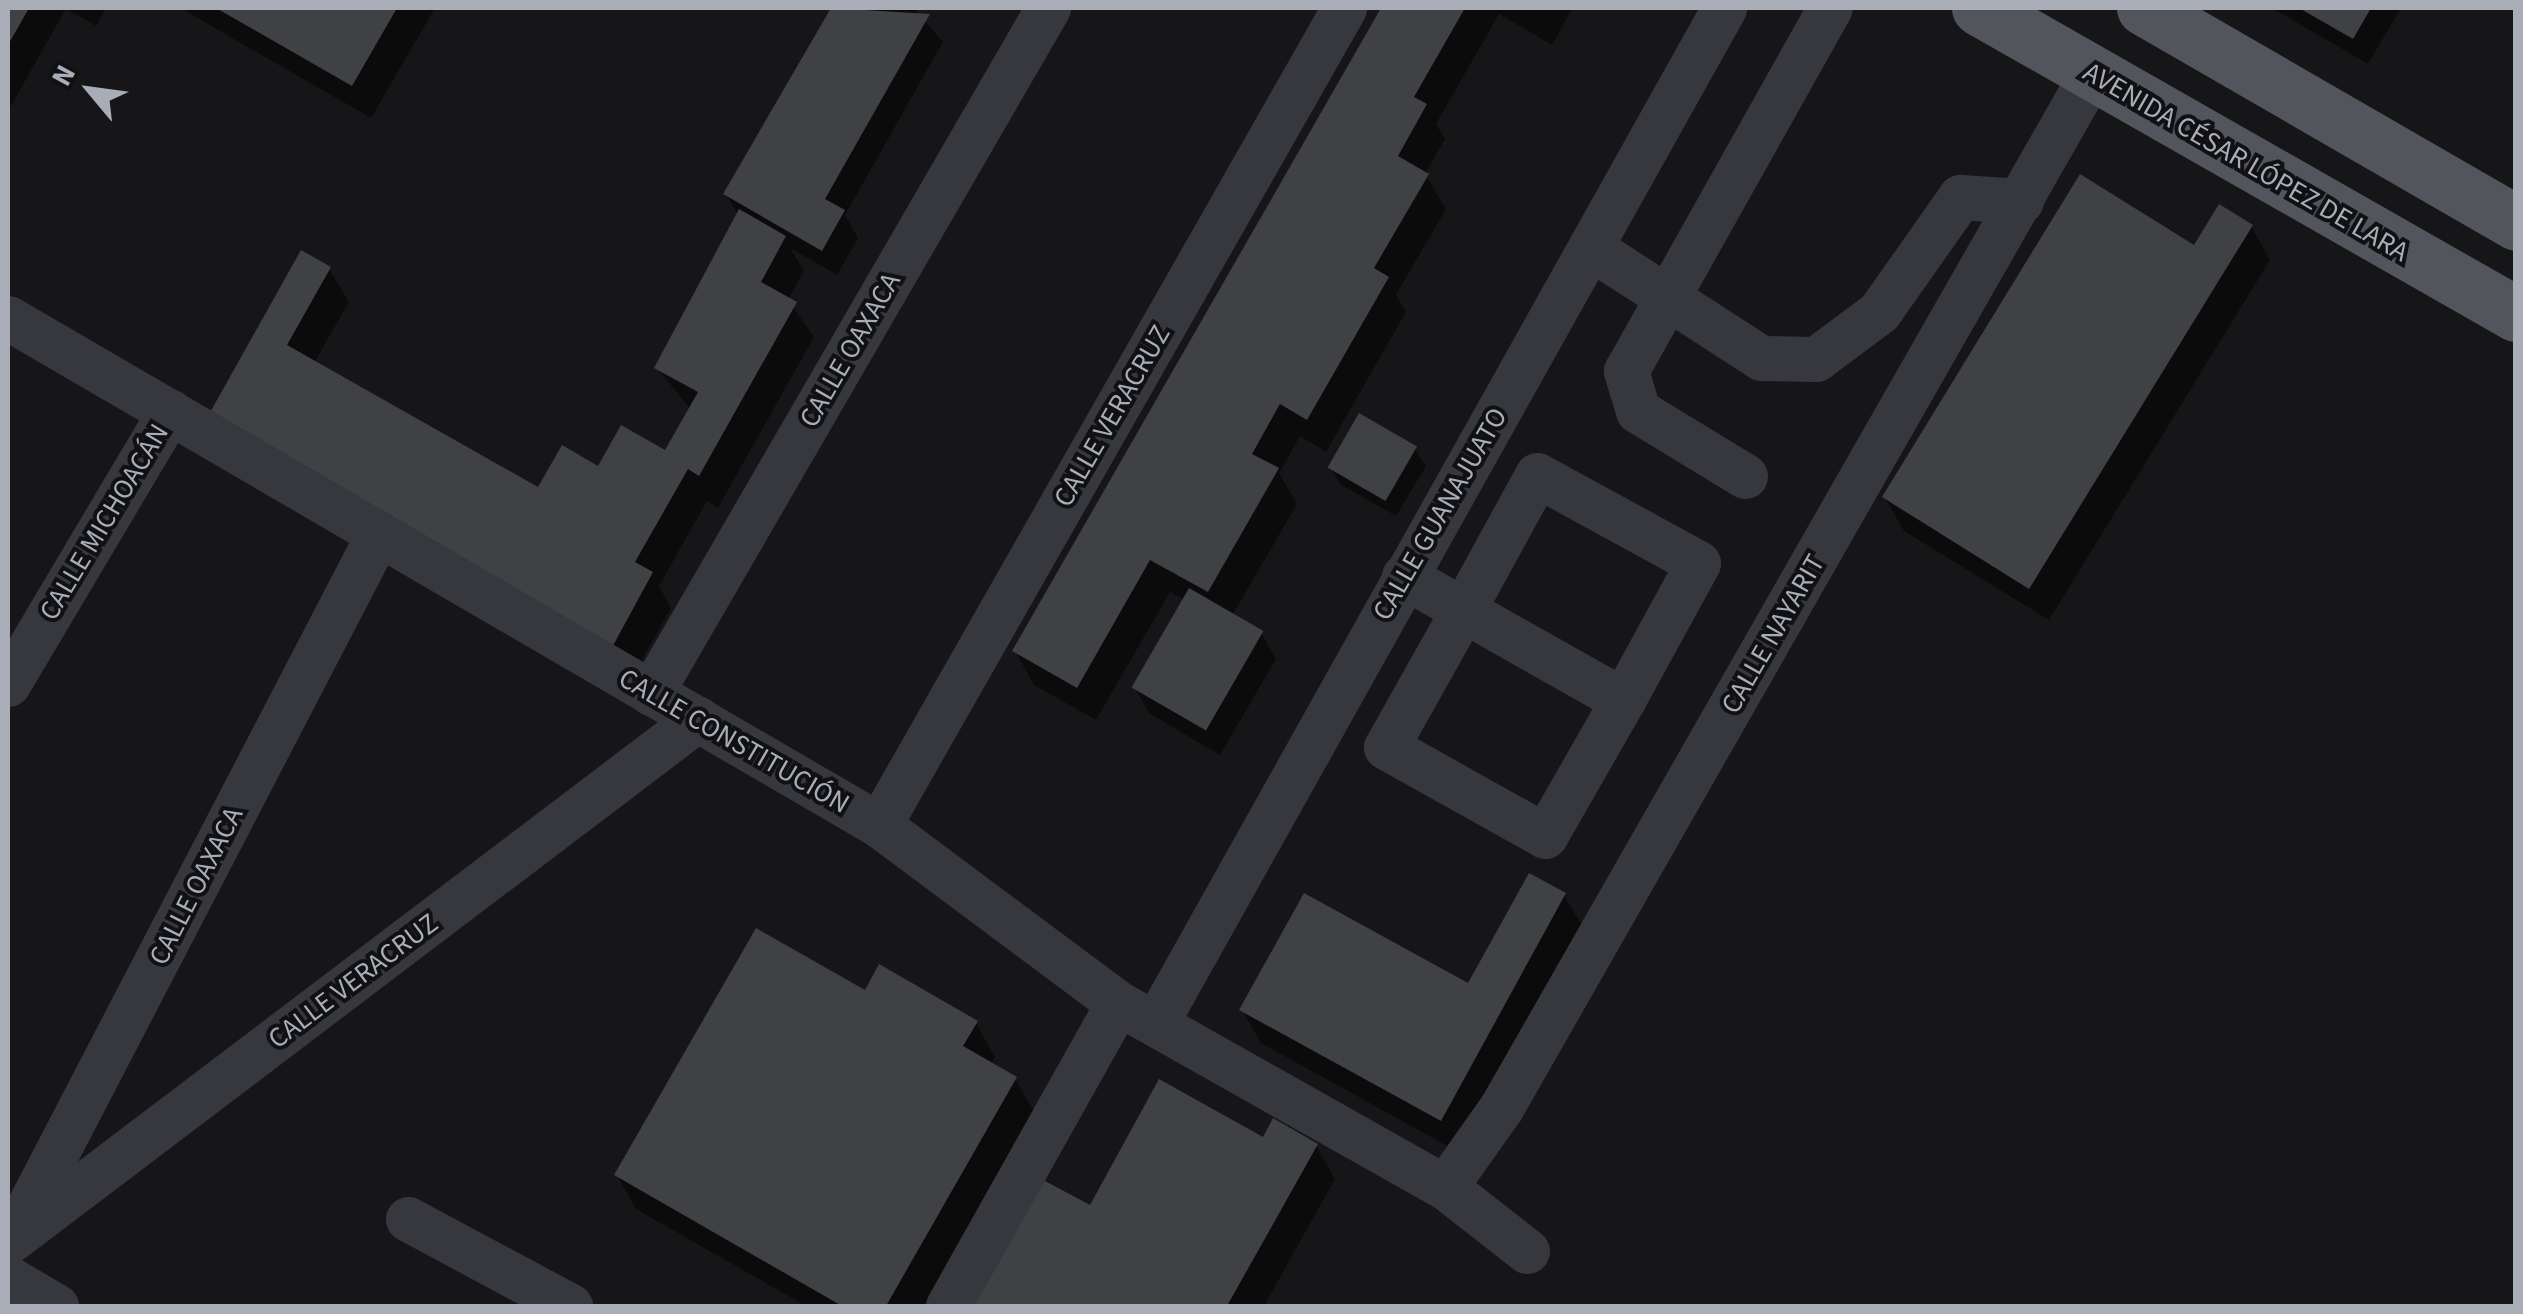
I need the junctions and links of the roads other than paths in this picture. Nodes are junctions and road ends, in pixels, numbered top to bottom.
1 (1048, 8) edge
2 (1344, 8) edge
3 (1724, 8) edge
4 (1830, 8) edge
5 (1979, 8) edge
6 (2144, 8) edge
7 (2091, 75) junction
8 (2020, 201) junction
9 (2516, 224) edge
10 (1591, 248) junction
11 (1665, 296) junction
12 (2516, 314) edge
13 (8, 318) edge
14 (170, 411) junction
15 (1745, 476) dead end
16 (379, 534) junction
17 (1404, 576) junction
18 (1463, 610) junction
19 (8, 684) edge
20 (651, 693) junction
21 (1623, 700) junction
22 (698, 719) junction
23 (880, 826) junction
24 (1138, 1012) junction
25 (1445, 1187) junction
26 (408, 1219) dead end
27 (1527, 1251) dead end
28 (9, 1253) edge
29 (56, 1306) edge
30 (570, 1306) edge
31 (948, 1306) edge

1 - 20 street, CALLE OAXACA
2 - 23 street, CALLE VERACRUZ
3 - 10 street, CALLE GUANAJUATO
4 - 11 street
5 - 7 main road, AVENIDA CÉSAR LÓPEZ DE LARA
6 - 9 main road
7 - 8 street, CALLE NAYARIT
7 - 12 main road, AVENIDA CÉSAR LÓPEZ DE LARA
8 - 11 street
8 - 25 street, CALLE NAYARIT
10 - 11 street
10 - 17 street, CALLE GUANAJUATO
11 - 15 street
13 - 14 street, CALLE CONSTITUCIÓN
14 - 16 street, CALLE CONSTITUCIÓN
14 - 19 street, CALLE MICHOACÁN
16 - 20 street, CALLE CONSTITUCIÓN
16 - 28 street, CALLE OAXACA
17 - 18 street
17 - 24 street, CALLE GUANAJUATO
18 - 21 street
18 - 21 street
18 - 21 street
20 - 22 street, CALLE CONSTITUCIÓN
22 - 23 street, CALLE CONSTITUCIÓN
22 - 28 street, CALLE VERACRUZ
23 - 24 street, CALLE CONSTITUCIÓN
24 - 25 street, CALLE CONSTITUCIÓN
24 - 31 street, CALLE GUANAJUATO
25 - 27 street, CALLE CONSTITUCIÓN
26 - 30 street
28 - 29 street

